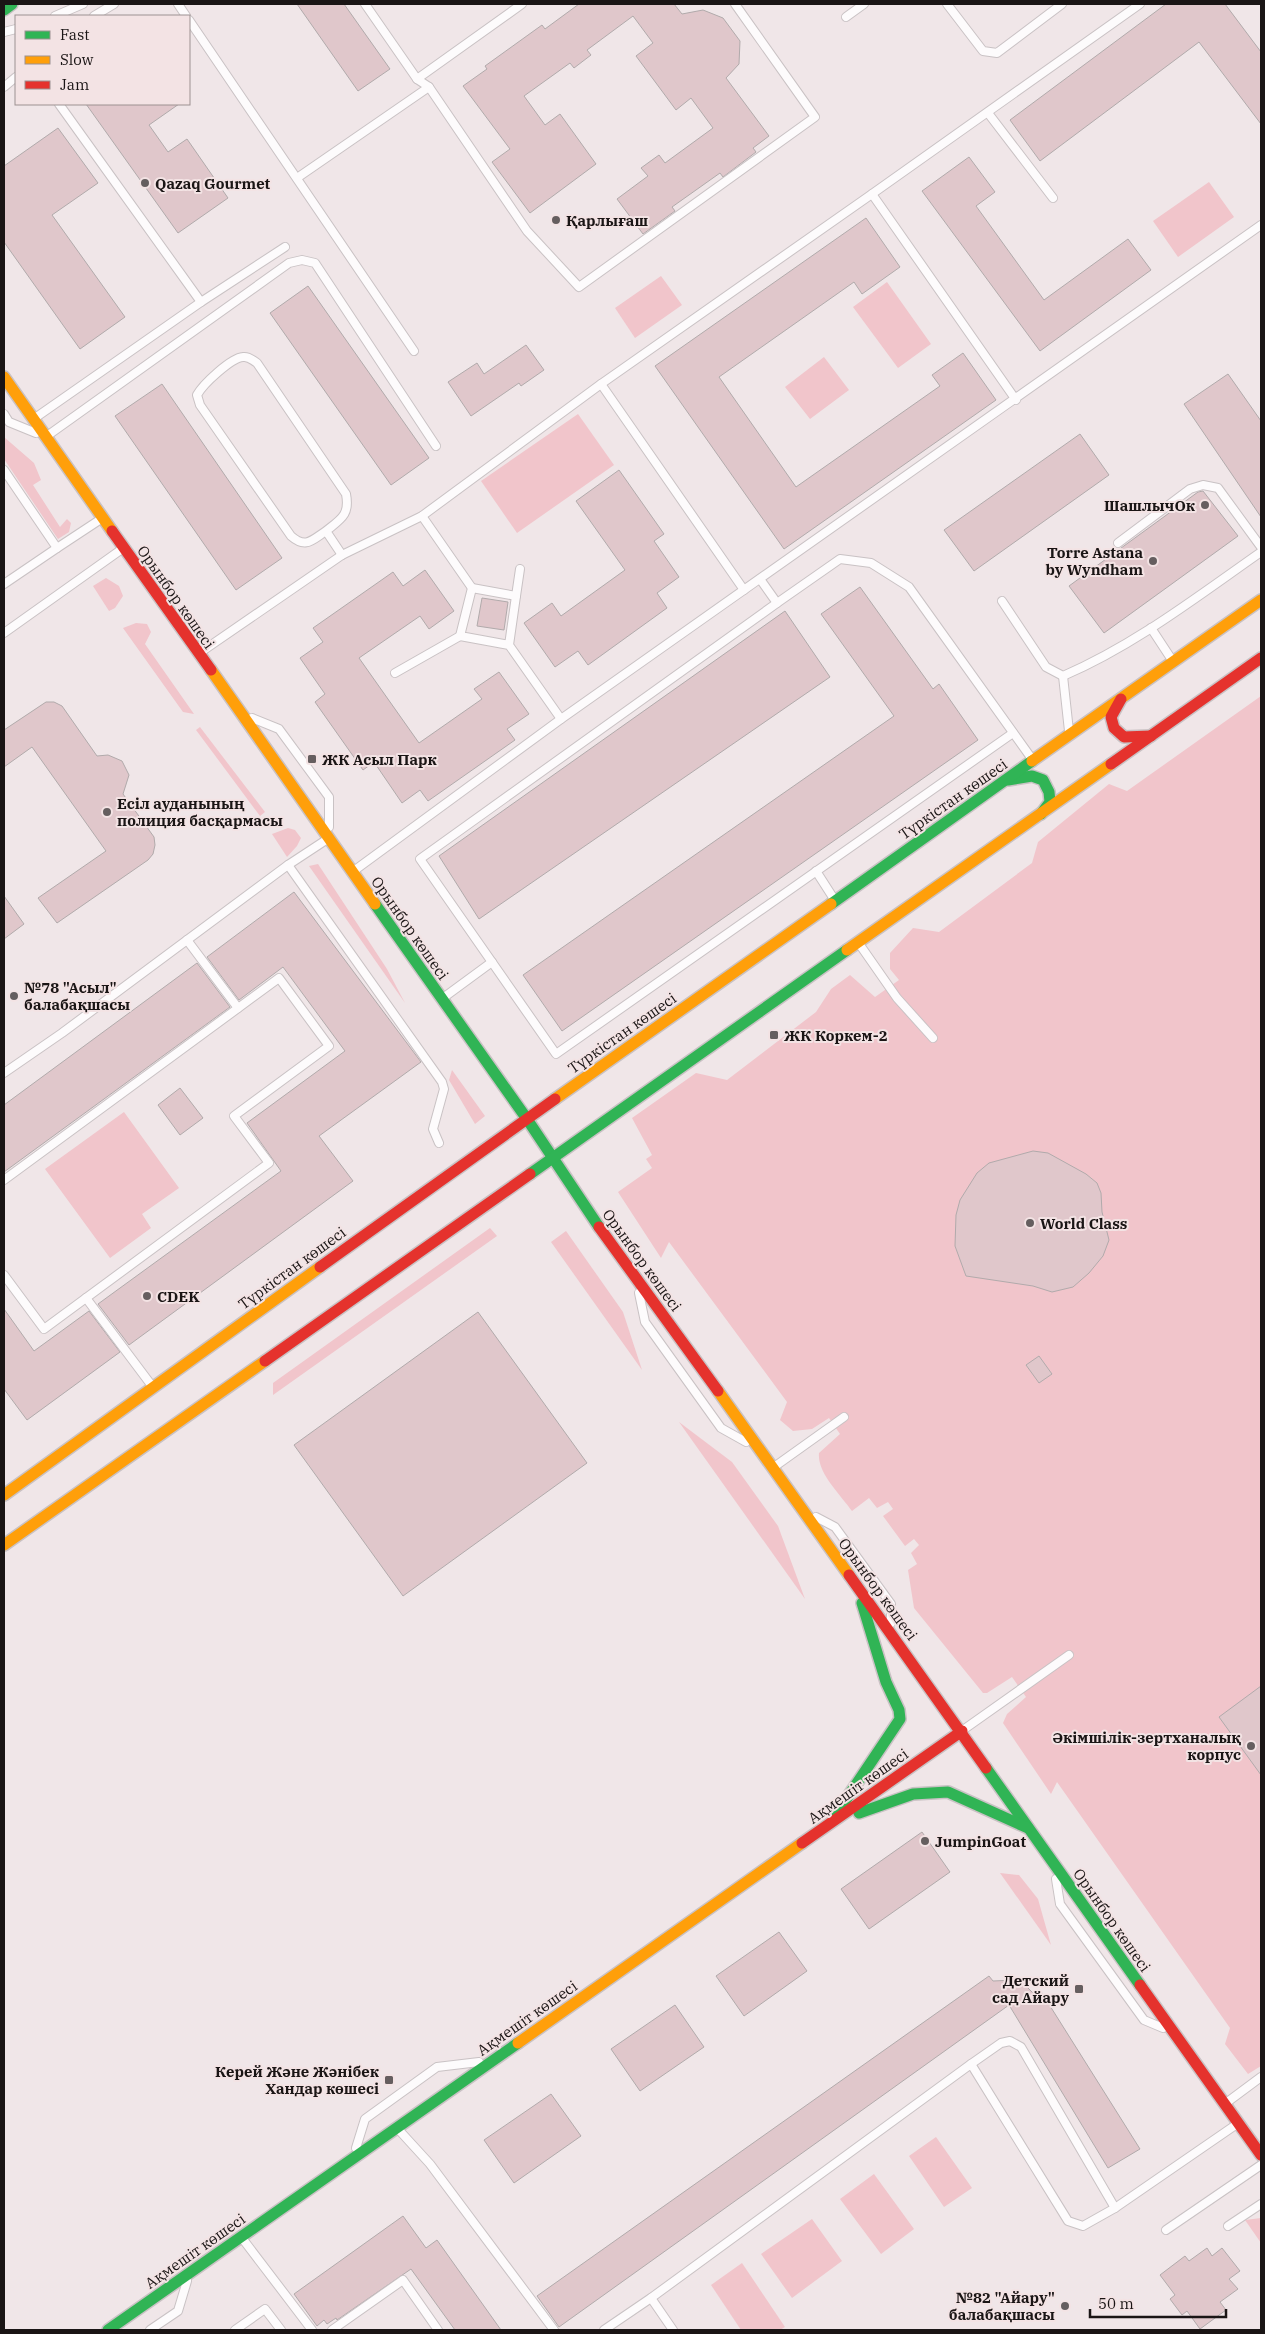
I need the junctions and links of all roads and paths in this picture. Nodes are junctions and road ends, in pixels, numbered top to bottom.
1 (12, 4) edge
2 (83, 4) edge
3 (114, 4) edge
4 (178, 4) edge
5 (365, 4) edge
6 (522, 4) edge
7 (735, 4) edge
8 (864, 4) edge
9 (947, 4) edge
10 (1062, 4) edge
11 (1140, 4) edge
12 (4, 10) edge
13 (57, 15) edge
14 (96, 15) edge
15 (185, 15) edge
16 (846, 17) dead end
17 (190, 21) edge
18 (15, 78) edge
19 (417, 79) junction
20 (4, 86) edge
21 (429, 87) junction
22 (59, 105) edge
23 (988, 113) junction
24 (297, 178) junction
25 (872, 194) junction
26 (1053, 198) dead end
27 (1261, 225) edge
28 (285, 247) dead end
29 (201, 302) junction
30 (414, 351) dead end
31 (4, 377) edge
32 (601, 384) junction
33 (1016, 400) junction
34 (4, 414) edge
35 (33, 419) junction
36 (46, 436) junction
37 (436, 446) dead end
38 (4, 470) edge
39 (422, 516) junction
40 (103, 518) junction
41 (326, 531) junction
42 (1118, 543) dead end
43 (1261, 547) edge
44 (57, 548) junction
45 (124, 548) junction
46 (1261, 552) edge
47 (342, 555) junction
48 (520, 569) dead end
49 (760, 579) junction
50 (4, 584) edge
51 (472, 588) junction
52 (744, 590) junction
53 (516, 596) junction
54 (1261, 600) edge
55 (1002, 601) dead end
56 (777, 603) junction
57 (1151, 628) junction
58 (4, 633) edge
59 (460, 636) junction
60 (509, 645) junction
61 (198, 654) junction
62 (1261, 658) edge
63 (1173, 662) junction
64 (395, 673) dead end
65 (1064, 676) junction
66 (1121, 699) junction
67 (240, 713) junction
68 (561, 719) junction
69 (1014, 733) junction
70 (1070, 735) junction
71 (1151, 736) junction
72 (1033, 761) junction
73 (1006, 780) junction
74 (1041, 814) junction
75 (328, 838) junction
76 (288, 866) junction
77 (352, 872) junction
78 (816, 872) junction
79 (835, 900) junction
80 (187, 940) junction
81 (859, 943) junction
82 (492, 962) junction
83 (442, 999) junction
84 (238, 1008) junction
85 (933, 1038) dead end
86 (4, 1073) edge
87 (527, 1119) junction
88 (439, 1143) dead end
89 (554, 1158) junction
90 (4, 1180) edge
91 (4, 1275) edge
92 (635, 1276) junction
93 (86, 1298) junction
94 (153, 1388) junction
95 (844, 1417) dead end
96 (759, 1448) junction
97 (772, 1468) junction
98 (4, 1495) edge
99 (803, 1511) junction
100 (4, 1545) edge
101 (857, 1586) junction
102 (890, 1632) junction
103 (1069, 1655) dead end
104 (962, 1731) junction
105 (830, 1824) junction
106 (1028, 1828) junction
107 (1054, 1865) junction
108 (1173, 2032) junction
109 (493, 2060) junction
110 (971, 2064) junction
111 (1261, 2077) edge
112 (1224, 2104) junction
113 (1238, 2123) junction
114 (397, 2128) junction
115 (1261, 2156) edge
116 (353, 2158) junction
117 (1261, 2165) edge
118 (1261, 2204) edge
119 (1115, 2208) junction
120 (1228, 2226) dead end
121 (1166, 2230) dead end
122 (241, 2237) junction
123 (190, 2273) junction
124 (651, 2298) junction
125 (108, 2330) edge
126 (150, 2330) edge
127 (235, 2330) edge
128 (281, 2330) edge
129 (312, 2330) edge
130 (332, 2330) edge
131 (438, 2330) edge
132 (554, 2330) edge
133 (604, 2330) edge
134 (673, 2330) edge

1 - 12 street
2 - 13 lane
3 - 14 lane
4 - 15 lane
5 - 19 lane
6 - 19 lane
7 - 21 lane
8 - 16 lane
9 - 10 lane
11 - 23 lane
17 - 24 lane
18 - 20 lane
19 - 21 lane
21 - 24 lane
22 - 29 lane
23 - 25 lane
23 - 26 lane
24 - 30 lane
25 - 32 lane
25 - 33 lane
27 - 33 lane
28 - 29 lane
29 - 35 lane
31 - 35 street, Орынбор көшесі
32 - 39 lane
32 - 52 lane
33 - 49 lane
34 - 36 lane
35 - 36 street, Орынбор көшесі
36 - 37 lane
36 - 40 street, Орынбор көшесі
38 - 44 lane
39 - 47 lane
39 - 51 lane
40 - 44 lane
40 - 45 street, Орынбор көшесі
41 - 41 lane
41 - 47 lane
42 - 43 lane
44 - 50 lane
45 - 58 lane
45 - 61 street, Орынбор көшесі
46 - 57 lane
47 - 61 lane
48 - 53 lane
49 - 52 lane
49 - 56 lane
51 - 53 lane
51 - 59 lane
52 - 68 lane
53 - 60 lane
54 - 63 street, Түркістан көшесі
55 - 65 lane
56 - 69 lane
56 - 82 lane
57 - 63 lane
57 - 65 lane
59 - 60 lane
59 - 64 lane
60 - 68 lane
61 - 67 street, Орынбор көшесі
62 - 71 street
63 - 66 street, Түркістан көшесі
65 - 70 lane
66 - 70 street, Түркістан көшесі
66 - 71 street
67 - 75 street, Орынбор көшесі
67 - 75 lane
68 - 77 lane
69 - 72 lane
69 - 78 lane
70 - 72 street, Түркістан көшесі
71 - 74 street
72 - 73 street, Түркістан көшесі
73 - 74 street
73 - 79 street, Түркістан көшесі
74 - 81 street
75 - 76 lane
75 - 77 street, Орынбор көшесі
76 - 80 lane
76 - 88 lane
77 - 83 street, Орынбор көшесі
78 - 79 lane
78 - 82 lane
79 - 87 street, Түркістан көшесі
80 - 84 lane
80 - 86 lane
81 - 85 lane
81 - 89 street
82 - 83 lane
83 - 87 street, Орынбор көшесі
84 - 90 lane
84 - 93 lane
87 - 89 street, Орынбор көшесі
87 - 94 street, Түркістан көшесі
89 - 92 street, Орынбор көшесі
89 - 100 street
91 - 93 lane
92 - 96 street, Орынбор көшесі
92 - 96 lane
93 - 94 lane
94 - 98 street, Түркістан көшесі
95 - 97 lane
96 - 97 street, Орынбор көшесі
97 - 99 street, Орынбор көшесі
99 - 101 street, Орынбор көшесі
99 - 102 lane
101 - 102 street, Орынбор көшесі
101 - 105 street
102 - 104 street, Орынбор көшесі
103 - 104 lane
104 - 105 street, Ақмешіт көшесі
104 - 106 street, Орынбор көшесі
105 - 106 street
105 - 109 street, Ақмешіт көшесі
106 - 107 street, Орынбор көшесі
107 - 108 street, Орынбор көшесі
107 - 108 lane
108 - 112 street, Орынбор көшесі
109 - 114 street, Ақмешіт көшесі
109 - 116 lane
110 - 119 lane
110 - 119 lane
110 - 124 lane
111 - 112 lane
112 - 113 street, Орынбор көшесі
113 - 115 street, Орынбор көшесі
113 - 119 lane
114 - 116 street, Ақмешіт көшесі
114 - 132 lane
116 - 122 street, Ақмешіт көшесі
117 - 121 lane
118 - 120 lane
122 - 123 street, Ақмешіт көшесі
122 - 129 lane
123 - 125 street, Ақмешіт көшесі
123 - 126 lane
124 - 133 lane
124 - 134 lane
127 - 128 lane
130 - 131 lane

